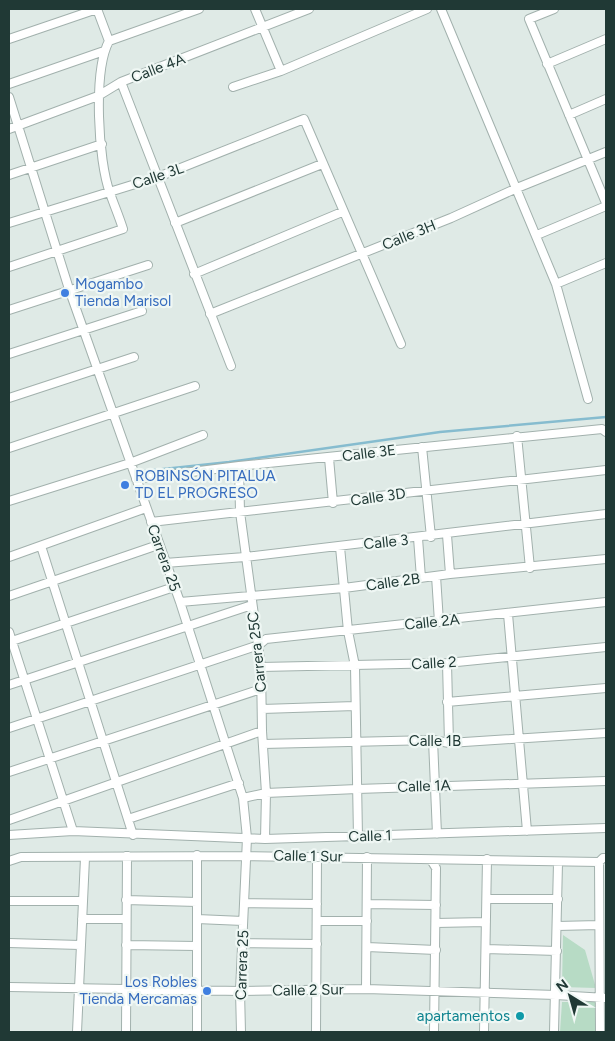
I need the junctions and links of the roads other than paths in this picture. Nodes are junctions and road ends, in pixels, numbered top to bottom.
1 (97, 9) edge
2 (199, 9) edge
3 (255, 9) edge
4 (309, 9) edge
5 (427, 9) edge
6 (441, 9) edge
7 (554, 9) edge
8 (262, 28) junction
9 (9, 39) edge
10 (606, 39) edge
11 (109, 41) junction
12 (104, 51) junction
13 (548, 64) junction
14 (281, 71) junction
15 (121, 82) junction
16 (9, 84) edge
17 (233, 87) dead end
18 (9, 96) edge
19 (98, 96) junction
20 (606, 99) edge
21 (569, 115) junction
22 (17, 126) junction
23 (9, 129) edge
24 (102, 144) junction
25 (606, 152) edge
26 (588, 160) junction
27 (322, 164) junction
28 (32, 167) junction
29 (9, 175) edge
30 (158, 177) junction
31 (517, 188) junction
32 (109, 192) junction
33 (606, 205) edge
34 (46, 212) junction
35 (342, 212) junction
36 (9, 223) edge
37 (175, 223) junction
38 (537, 235) junction
39 (58, 251) junction
40 (361, 254) junction
41 (606, 263) edge
42 (148, 265) dead end
43 (9, 267) edge
44 (194, 274) junction
45 (556, 284) junction
46 (69, 289) junction
47 (9, 310) edge
48 (142, 311) dead end
49 (210, 314) junction
50 (84, 329) junction
51 (401, 344) dead end
52 (9, 354) edge
53 (134, 357) dead end
54 (231, 366) dead end
55 (96, 369) junction
56 (195, 386) dead end
57 (9, 398) edge
58 (588, 399) dead end
59 (112, 414) junction
60 (604, 430) edge
61 (203, 435) dead end
62 (518, 436) junction
63 (422, 446) junction
64 (9, 448) edge
65 (329, 458) junction
66 (130, 463) junction
67 (239, 466) junction
68 (606, 470) edge
69 (136, 479) junction
70 (522, 480) junction
71 (426, 490) junction
72 (9, 501) edge
73 (333, 503) junction
74 (146, 508) junction
75 (240, 512) junction
76 (606, 514) edge
77 (151, 522) junction
78 (526, 524) junction
79 (447, 535) junction
80 (431, 537) junction
81 (418, 538) junction
82 (158, 545) junction
83 (41, 546) junction
84 (340, 547) junction
85 (9, 557) edge
86 (245, 557) junction
87 (606, 559) edge
88 (165, 563) junction
89 (530, 568) junction
90 (450, 574) junction
91 (436, 576) junction
92 (421, 578) junction
93 (51, 583) junction
94 (174, 587) junction
95 (344, 588) junction
96 (9, 596) edge
97 (251, 601) junction
98 (180, 602) junction
99 (606, 602) edge
100 (508, 614) junction
101 (439, 622) junction
102 (66, 623) junction
103 (187, 625) junction
104 (348, 631) junction
105 (9, 632) edge
106 (10, 641) edge
107 (259, 645) junction
108 (606, 647) edge
109 (513, 657) junction
110 (80, 662) junction
111 (447, 663) junction
112 (201, 666) junction
113 (355, 666) junction
114 (261, 667) junction
115 (26, 679) junction
116 (9, 685) edge
117 (606, 688) edge
118 (261, 689) junction
119 (515, 696) junction
120 (91, 701) junction
121 (447, 702) junction
122 (213, 704) junction
123 (356, 706) junction
124 (262, 708) junction
125 (37, 718) junction
126 (9, 728) edge
127 (262, 731) junction
128 (606, 733) edge
129 (519, 739) junction
130 (433, 740) junction
131 (103, 741) junction
132 (356, 743) junction
133 (449, 743) junction
134 (226, 744) junction
135 (263, 744) junction
136 (50, 759) junction
137 (9, 772) edge
138 (606, 781) edge
139 (116, 782) junction
140 (524, 782) junction
141 (239, 783) junction
142 (436, 786) junction
143 (357, 789) junction
144 (266, 793) junction
145 (243, 798) junction
146 (64, 799) junction
147 (128, 819) junction
148 (9, 820) edge
149 (606, 828) edge
150 (74, 830) junction
151 (527, 831) junction
152 (437, 834) junction
153 (9, 835) edge
154 (133, 835) junction
155 (358, 837) junction
156 (265, 839) junction
157 (247, 846) junction
158 (127, 856) junction
159 (197, 856) junction
160 (317, 857) junction
161 (367, 857) junction
162 (85, 858) junction
163 (486, 859) junction
164 (431, 860) junction
165 (603, 860) edge
166 (9, 861) edge
167 (558, 863) junction
168 (486, 899) junction
169 (558, 899) junction
170 (126, 900) junction
171 (9, 901) edge
172 (82, 901) junction
173 (197, 902) junction
174 (244, 902) junction
175 (317, 904) junction
176 (367, 904) junction
177 (602, 904) edge
178 (436, 905) junction
179 (82, 919) junction
180 (197, 919) junction
181 (126, 920) junction
182 (243, 921) junction
183 (317, 921) junction
184 (367, 922) junction
185 (486, 922) junction
186 (436, 924) junction
187 (599, 925) junction
188 (557, 926) junction
189 (242, 943) junction
190 (9, 944) edge
191 (316, 944) junction
192 (80, 945) junction
193 (126, 945) junction
194 (197, 946) junction
195 (366, 947) junction
196 (486, 949) junction
197 (603, 949) edge
198 (436, 950) junction
199 (557, 950) junction
200 (9, 987) edge
201 (78, 988) junction
202 (125, 989) junction
203 (366, 989) junction
204 (198, 991) junction
205 (240, 991) junction
206 (316, 991) junction
207 (435, 992) junction
208 (484, 993) junction
209 (556, 994) junction
210 (603, 998) edge
211 (77, 1032) edge
212 (126, 1032) edge
213 (197, 1032) edge
214 (241, 1032) edge
215 (316, 1032) edge
216 (434, 1032) edge
217 (484, 1032) edge
218 (554, 1032) edge
219 (600, 1032) edge

1 - 9 street
1 - 11 street
2 - 11 street
3 - 8 street
4 - 8 street, Calle 4A
5 - 14 street
6 - 31 street
7 - 13 street
8 - 14 street
8 - 15 street, Calle 4A
10 - 13 street
11 - 12 street
12 - 16 street
12 - 19 street
13 - 21 street
14 - 17 street
15 - 19 street, Calle 4A
15 - 30 street
18 - 22 street, Carrera 25
19 - 22 street, Calle 4A
19 - 24 street
20 - 21 street
21 - 26 street
22 - 23 street, Calle 4A
22 - 28 street, Carrera 25
24 - 28 street
24 - 32 street
25 - 26 street, Calle 3H
26 - 31 street, Calle 3H
26 - 33 street
27 - 30 street, Calle 3L
27 - 35 street
27 - 37 street
28 - 29 street
28 - 34 street, Carrera 25
30 - 32 street, Calle 3L
30 - 37 street
31 - 38 street
31 - 40 street, Calle 3H
32 - 34 street, Calle 3L
32 - 39 street
33 - 38 street
34 - 36 street, Calle 3L
34 - 39 street, Carrera 25
35 - 40 street
35 - 44 street
37 - 44 street
38 - 45 street
39 - 43 street
39 - 46 street, Carrera 25
40 - 49 street, Calle 3H
40 - 51 street
41 - 45 street
42 - 46 street
44 - 49 street
45 - 58 street
46 - 47 street
46 - 50 street, Carrera 25
48 - 50 street
49 - 54 street
50 - 52 street
50 - 55 street, Carrera 25
53 - 55 street
55 - 57 street
55 - 59 street, Carrera 25
56 - 59 street
59 - 64 street
59 - 66 street, Carrera 25
60 - 62 street, Calle 3E
61 - 66 street
62 - 63 street, Calle 3E
62 - 70 street
63 - 65 street, Calle 3E
63 - 71 street
65 - 67 street, Calle 3E
65 - 73 street
66 - 69 street, Carrera 25
66 - 72 street
67 - 69 street, Calle 3E
67 - 75 street, Carrera 25C
68 - 70 street, Calle 3D
69 - 74 street, Carrera 25
70 - 71 street, Calle 3D
70 - 78 street
71 - 73 street, Calle 3D
71 - 80 street
73 - 75 street, Calle 3D
74 - 77 street, Carrera 25
74 - 83 street
75 - 77 street, Calle 3D
75 - 86 street, Carrera 25C
76 - 78 street, Calle 3
77 - 82 street, Carrera 25
78 - 79 street, Calle 3
78 - 89 street
79 - 80 street, Calle 3
79 - 90 street
80 - 81 street, Calle 3
81 - 84 street, Calle 3
81 - 92 street
82 - 88 street, Carrera 25
82 - 93 street
83 - 85 street
83 - 93 street
84 - 86 street, Calle 3
84 - 95 street
86 - 88 street, Calle 3
86 - 97 street, Carrera 25C
87 - 89 street, Calle 2B
88 - 94 street, Carrera 25
89 - 90 street, Calle 2B
90 - 91 street, Calle 2B
91 - 92 street, Calle 2B
91 - 101 street
92 - 95 street, Calle 2B
93 - 96 street
93 - 102 street
94 - 98 street, Carrera 25
94 - 102 street
95 - 97 street, Calle 2B
95 - 104 street
97 - 98 street, Calle 2B
97 - 103 street
97 - 107 street, Carrera 25C
98 - 103 street, Carrera 25
99 - 100 street, Calle 2A
100 - 101 street, Calle 2A
100 - 109 street
101 - 104 street, Calle 2A
102 - 106 street
102 - 110 street
103 - 110 street
103 - 112 street, Carrera 25
104 - 107 street, Calle 2A
104 - 113 street
105 - 106 street
106 - 115 street
107 - 112 street
107 - 114 street, Carrera 25C
108 - 109 street, Calle 2
109 - 111 street, Calle 2
109 - 119 street
110 - 115 street
110 - 120 street
111 - 113 street, Calle 2
111 - 121 street
112 - 120 street
112 - 122 street, Carrera 25
113 - 114 street, Calle 2
113 - 123 street
114 - 118 street, Carrera 25C
115 - 116 street
115 - 125 street
117 - 119 street
118 - 122 street
118 - 124 street, Carrera 25C
119 - 121 street
119 - 129 street
120 - 125 street
120 - 131 street
121 - 133 street
122 - 131 street
122 - 134 street, Carrera 25
123 - 124 street
123 - 132 street
124 - 127 street, Carrera 25C
125 - 126 street
125 - 136 street
127 - 134 street
127 - 135 street, Carrera 25C
128 - 129 street, Calle 1B
129 - 133 street, Calle 1B
129 - 140 street
130 - 132 street, Calle 1B
130 - 133 street, Calle 1B
130 - 142 street
131 - 136 street
131 - 139 street
132 - 135 street, Calle 1B
132 - 143 street
134 - 139 street
134 - 141 street, Carrera 25
135 - 144 street, Carrera 25C
136 - 137 street
136 - 146 street
138 - 140 street, Calle 1A
139 - 146 street
139 - 147 street
140 - 142 street, Calle 1A
140 - 151 street
141 - 145 street, Carrera 25
141 - 147 street
142 - 143 street, Calle 1A
142 - 152 street
143 - 144 street, Calle 1A
143 - 155 street
144 - 145 street, Calle 1A
144 - 156 street, Carrera 25C
145 - 157 street, Carrera 25
146 - 148 street
146 - 150 street
147 - 154 street
149 - 151 street, Calle 1
150 - 153 street
150 - 154 street
151 - 152 street, Calle 1
152 - 155 street, Calle 1
154 - 157 street, Calle 1
155 - 156 street, Calle 1
156 - 157 street, Calle 1
157 - 159 street, Calle 1 Sur
157 - 160 street, Calle 1 Sur
157 - 174 street, Carrera 25
158 - 159 street, Calle 1 Sur
158 - 162 street, Calle 1 Sur
158 - 170 street
159 - 173 street
160 - 161 street, Calle 1 Sur
160 - 175 street
161 - 164 street, Calle 1 Sur
161 - 176 street
162 - 166 street, Calle 1 Sur
162 - 172 street
163 - 164 street, Calle 1 Sur
163 - 167 street, Calle 1 Sur
163 - 168 street
164 - 178 street
165 - 167 street, Calle 1 Sur
165 - 177 street
167 - 169 street
168 - 169 street
168 - 185 street
169 - 188 street
170 - 173 street
170 - 181 street
171 - 172 street
172 - 179 street
173 - 180 street
174 - 175 street
174 - 182 street, Carrera 25
175 - 183 street
176 - 178 street
176 - 184 street
177 - 187 street
178 - 186 street
179 - 181 street
179 - 192 street
180 - 182 street
180 - 194 street
181 - 193 street
182 - 189 street, Carrera 25
183 - 184 street
183 - 191 street
184 - 195 street
185 - 186 street
185 - 196 street
186 - 198 street
187 - 188 street
187 - 197 street
188 - 199 street
189 - 191 street
189 - 205 street, Carrera 25
190 - 192 street
191 - 206 street
192 - 201 street
193 - 194 street
193 - 202 street
194 - 204 street
195 - 198 street
195 - 203 street
196 - 199 street
196 - 208 street
197 - 210 street
198 - 207 street
199 - 209 street
200 - 201 street, Calle 2 Sur
201 - 202 street, Calle 2 Sur
201 - 211 street
202 - 204 street, Calle 2 Sur
202 - 212 street
203 - 206 street, Calle 2 Sur
203 - 207 street, Calle 2 Sur
204 - 205 street, Calle 2 Sur
204 - 213 street
205 - 206 street, Calle 2 Sur
205 - 214 street, Carrera 25
206 - 215 street
207 - 208 street, Calle 2 Sur
207 - 216 street
208 - 209 street, Calle 2 Sur
208 - 217 street
209 - 210 street, Calle 2 Sur
209 - 218 street
210 - 219 street

